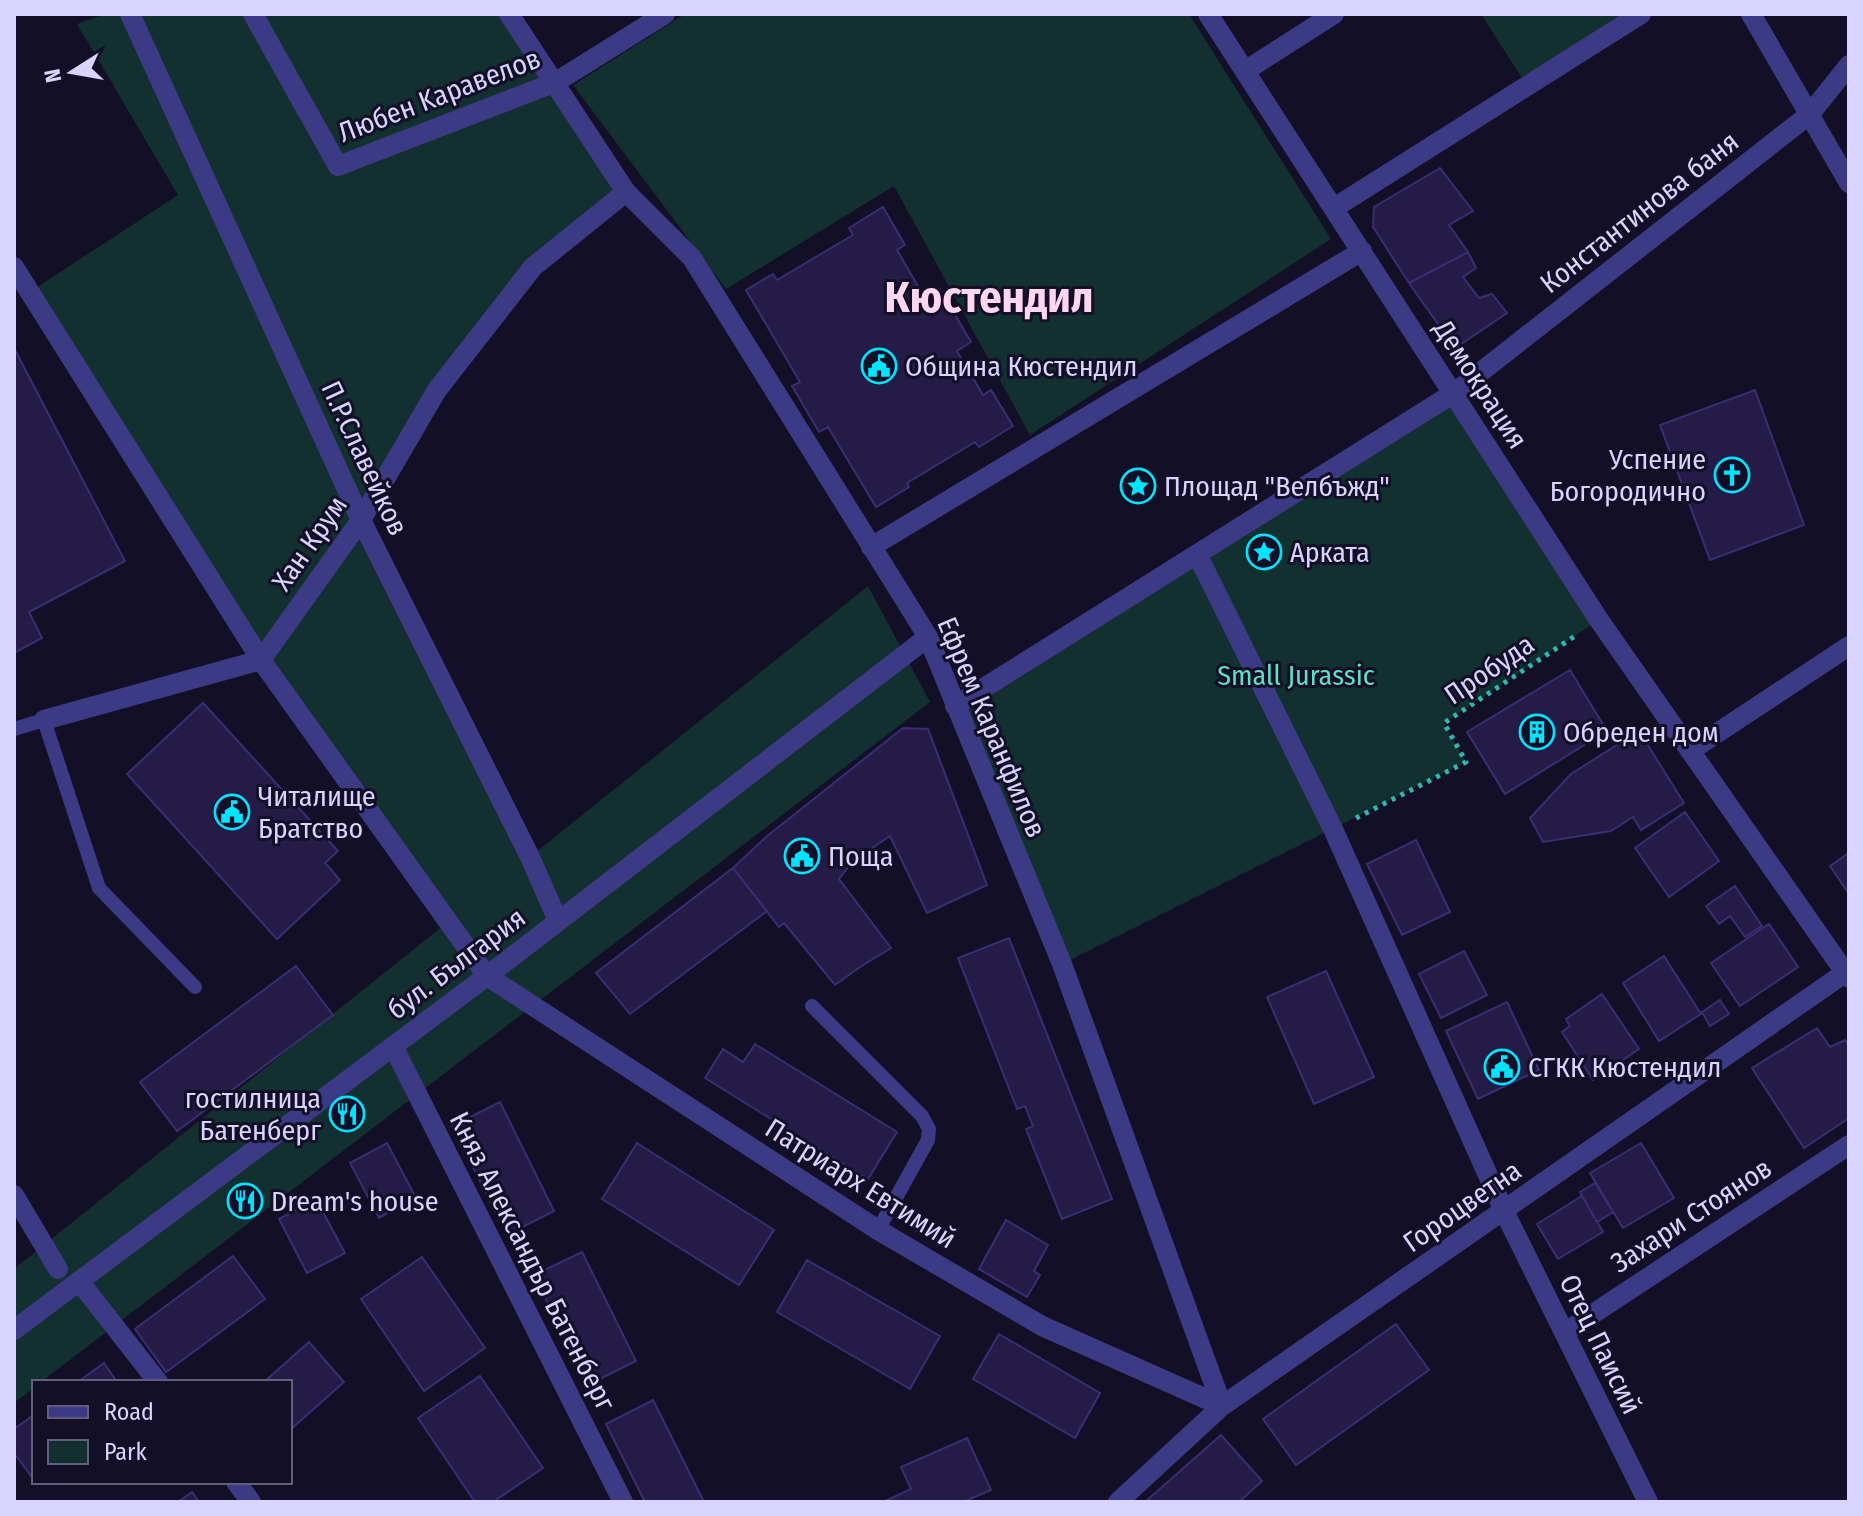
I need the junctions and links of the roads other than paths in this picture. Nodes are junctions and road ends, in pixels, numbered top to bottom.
1 (130, 14) edge
2 (253, 14) edge
3 (509, 14) edge
4 (665, 14) edge
5 (1208, 14) edge
6 (1334, 14) edge
7 (1641, 14) edge
8 (1751, 14) edge
9 (1849, 65) edge
10 (1245, 71) junction
11 (556, 82) junction
12 (1810, 114) junction
13 (1849, 183) edge
14 (626, 192) junction
15 (1334, 208) junction
16 (1362, 251) junction
17 (14, 267) edge
18 (1454, 393) junction
19 (361, 520) junction
20 (871, 547) junction
21 (1197, 554) junction
22 (928, 637) junction
23 (1849, 646) edge
24 (261, 660) junction
25 (955, 706) junction
26 (44, 720) junction
27 (14, 729) edge
28 (1690, 751) junction
29 (558, 921) junction
30 (1848, 974) edge
31 (487, 976) junction
32 (195, 987) dead end
33 (812, 1006) dead end
34 (393, 1046) junction
35 (1848, 1148) edge
36 (14, 1195) edge
37 (1504, 1211) junction
38 (878, 1230) junction
39 (58, 1269) dead end
40 (79, 1281) junction
41 (14, 1330) edge
42 (1564, 1333) junction
43 (156, 1380) edge
44 (1222, 1406) junction
45 (238, 1484) edge
46 (618, 1500) edge
47 (251, 1502) edge
48 (1118, 1502) edge
49 (1648, 1502) edge

1 - 19 street, П.Р.Славейков
2 - 11 street, Любен Kаравелов
3 - 11 street, Ефрем Каранфилов
4 - 11 street, Любен Kаравелов
5 - 10 street, Демокрация
6 - 10 street
7 - 15 street
8 - 12 street
9 - 12 street, Константинова баня
10 - 15 street, Демокрация
11 - 14 street, Ефрем Каранфилов
12 - 13 street
12 - 18 street, Константинова баня
14 - 19 street, Хан Крум
14 - 20 street, Ефрем Каранфилов
15 - 16 street, Демокрация
16 - 18 street, Демокрация
16 - 20 street
17 - 24 street
18 - 21 street, Константинова баня
18 - 28 street, Демокрация
19 - 24 street, Хан Крум
19 - 29 street, П.Р.Славейков
20 - 22 street, Ефрем Каранфилов
21 - 25 street, Константинова баня
21 - 37 street, Отец Паисий
22 - 25 street, Ефрем Каранфилов
22 - 29 street, бул. България
23 - 28 street
24 - 26 street
24 - 31 street
25 - 44 street, Ефрем Каранфилов
26 - 27 lane
26 - 32 lane
28 - 30 street, Демокрация
29 - 31 street, бул. България
30 - 37 street, Гороцветна
31 - 34 street, бул. България
31 - 38 street, Патриарх Евтимий
33 - 38 lane
34 - 40 street, бул. България
34 - 46 street, Княз Александър Батенберг
35 - 42 street, Захари Стоянов
36 - 39 street
37 - 42 street, Отец Паисий
37 - 44 street, Гороцветна
38 - 44 street, Патриарх Евтимий
40 - 41 street, бул. България
40 - 43 street
42 - 49 street, Отец Паисий
44 - 48 street, Гороцветна
45 - 47 street

